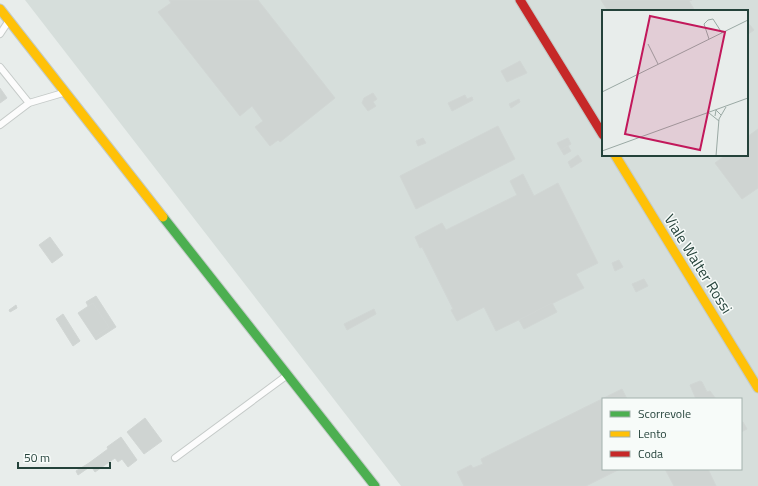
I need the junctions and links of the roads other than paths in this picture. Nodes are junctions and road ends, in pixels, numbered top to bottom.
1 (520, 0) edge
2 (0, 9) edge
3 (9, 21) junction
4 (0, 34) edge
5 (0, 67) edge
6 (65, 92) junction
7 (29, 103) junction
8 (0, 125) edge
9 (602, 133) edge
10 (616, 156) edge
11 (288, 375) junction
12 (758, 388) edge
13 (174, 458) dead end
14 (375, 486) edge

1 - 9 main road
2 - 3 main road
3 - 4 lane
3 - 6 main road
5 - 7 lane
6 - 7 lane
6 - 11 main road
7 - 8 lane
10 - 12 main road, Viale Walter Rossi
11 - 13 lane
11 - 14 main road

